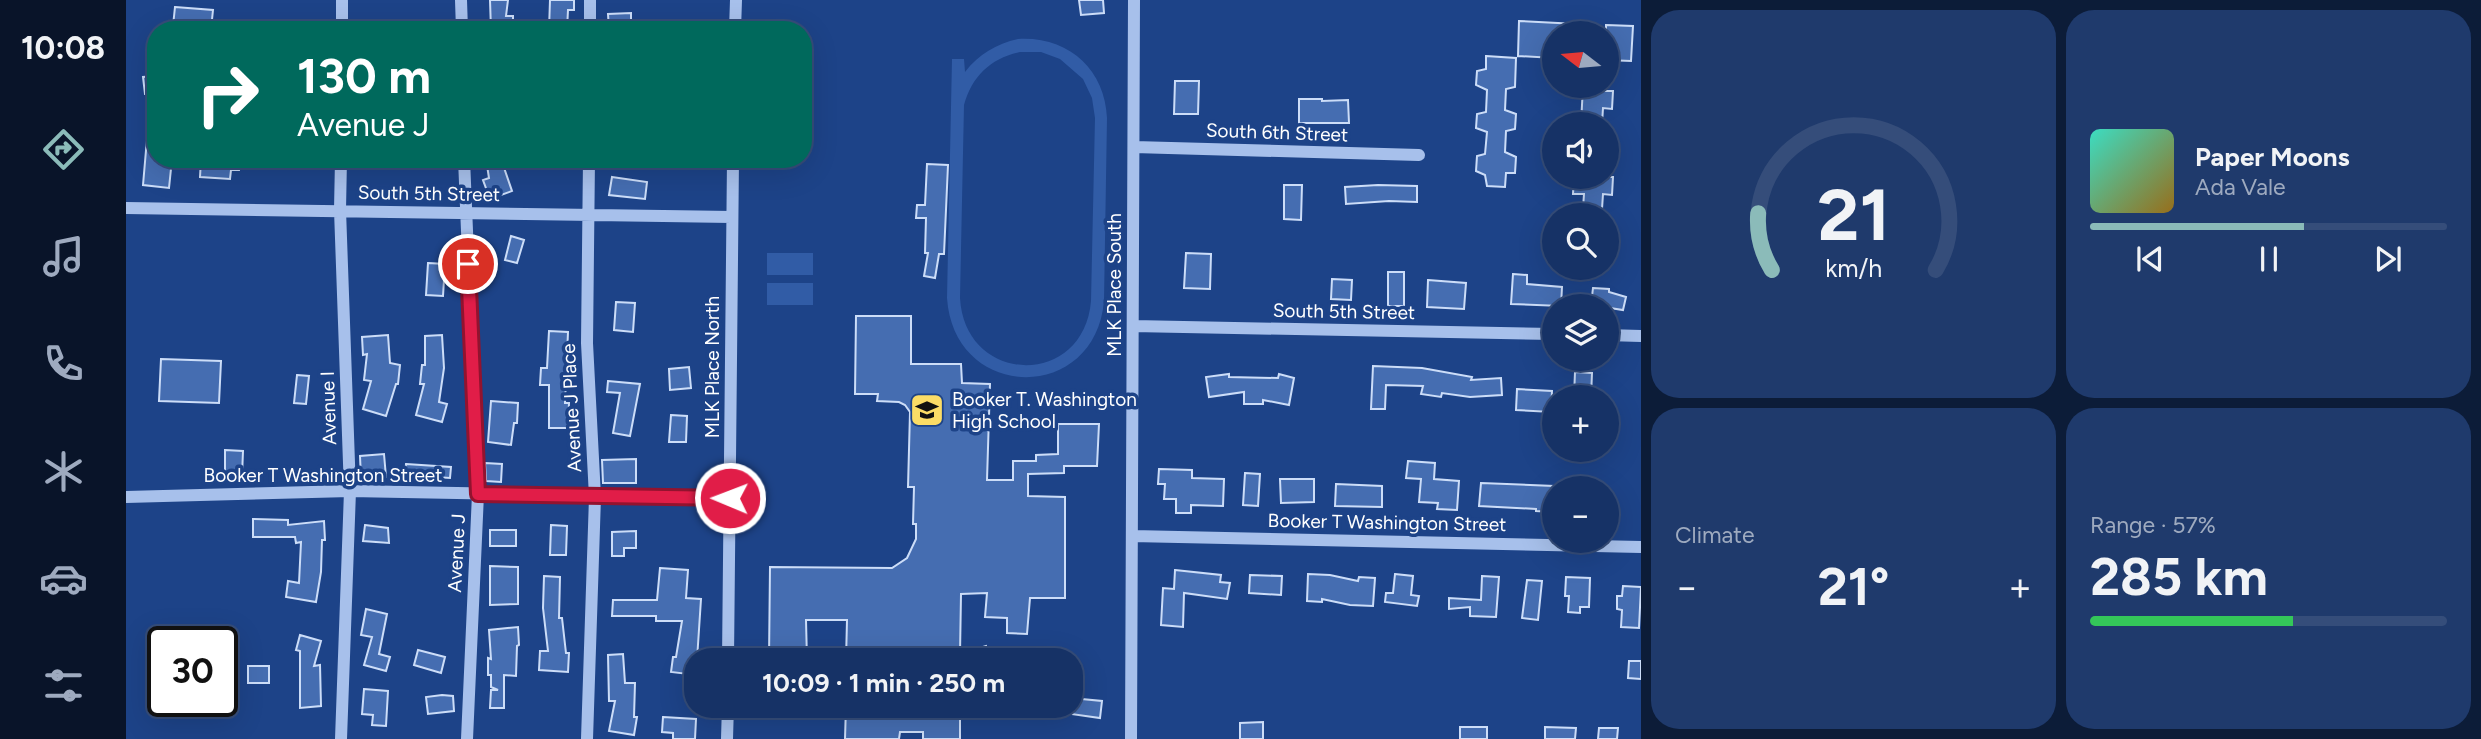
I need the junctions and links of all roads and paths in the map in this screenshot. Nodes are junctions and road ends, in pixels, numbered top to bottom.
1 (342, 0) edge
2 (461, 0) edge
3 (590, 0) edge
4 (736, 0) edge
5 (1134, 0) edge
6 (342, 21) edge
7 (462, 21) edge
8 (590, 21) edge
9 (735, 21) edge
10 (1134, 148) junction
11 (1419, 155) dead end
12 (341, 168) edge
13 (464, 168) edge
14 (590, 168) edge
15 (733, 168) edge
16 (126, 208) edge
17 (340, 210) junction
18 (465, 213) junction
19 (589, 216) junction
20 (732, 216) junction
21 (1133, 326) junction
22 (1542, 334) edge
23 (1619, 335) edge
24 (1641, 336) edge
25 (350, 491) junction
26 (478, 494) junction
27 (126, 496) edge
28 (595, 497) junction
29 (730, 498) junction
30 (1132, 536) junction
31 (1641, 547) edge
32 (728, 648) edge
33 (728, 718) edge
34 (341, 739) edge
35 (467, 739) edge
36 (587, 739) edge
37 (727, 739) edge
38 (1131, 739) edge

1 - 6 street
2 - 7 street
3 - 8 street
4 - 9 street
5 - 10 street, MLK Place South
10 - 11 street, South 6th Street
10 - 21 street, MLK Place South
12 - 17 street, Avenue I
13 - 18 street, Avenue J
14 - 19 street, Avenue J Place
15 - 20 street, MLK Place North
16 - 17 street, South 5th Street
17 - 18 street, South 5th Street
17 - 25 street, Avenue I
18 - 19 street, South 5th Street
18 - 26 street, Avenue J
19 - 20 street, South 5th Street
19 - 28 street, Avenue J Place
20 - 29 street, MLK Place North
21 - 22 street, South 5th Street
21 - 30 street, MLK Place South
23 - 24 street
25 - 26 street, Booker T Washington Street
25 - 27 street, Booker T Washington Street
25 - 34 street, Avenue I
26 - 28 street, Booker T Washington Street
26 - 35 street, Avenue J
28 - 29 street, Booker T Washington Street
28 - 36 street, Avenue J Place
29 - 32 street, MLK Place North
30 - 31 street, Booker T Washington Street
30 - 38 street, MLK Place South
33 - 37 street

